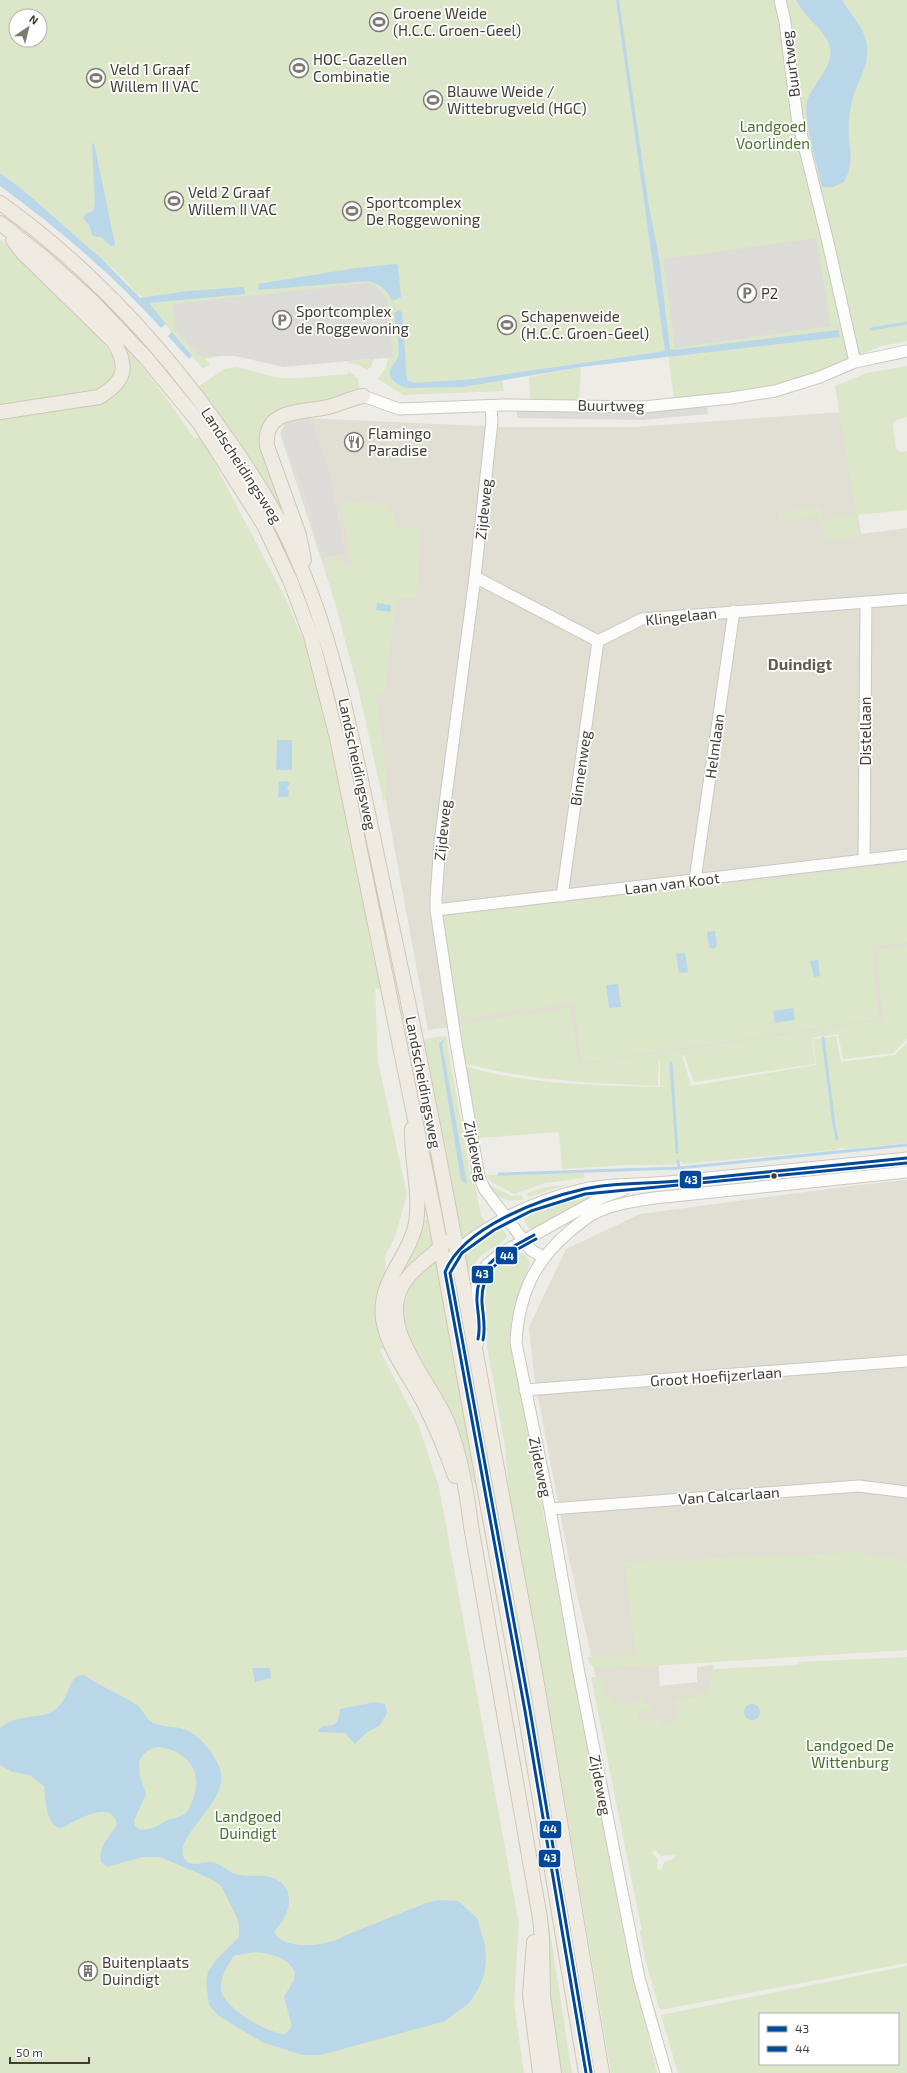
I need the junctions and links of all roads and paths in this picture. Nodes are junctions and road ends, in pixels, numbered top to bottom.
1 (780, 0) edge
2 (0, 203) edge
3 (1, 223) edge
4 (907, 351) edge
5 (855, 362) junction
6 (363, 396) joint
7 (491, 406) junction
8 (0, 412) edge
9 (475, 577) junction
10 (309, 585) junction
11 (907, 599) edge
12 (866, 602) junction
13 (734, 611) junction
14 (598, 641) junction
15 (907, 855) edge
16 (864, 860) junction
17 (695, 880) junction
18 (562, 896) junction
19 (436, 910) junction
20 (412, 1103) junction
21 (907, 1158) edge
22 (907, 1172) edge
23 (641, 1185) junction
24 (505, 1217) junction
25 (453, 1230) junction
26 (524, 1241) junction
27 (441, 1247) junction
28 (456, 1252) junction
29 (543, 1257) junction
30 (445, 1272) junction
31 (475, 1349) junction
32 (907, 1361) edge
33 (525, 1390) junction
34 (907, 1492) edge
35 (550, 1509) junction
36 (471, 1526) junction
37 (535, 1887) junction
38 (540, 2073) edge
39 (554, 2073) edge
40 (586, 2073) edge
41 (602, 2073) edge
42 (666, 2073) edge

1 - 5 street, Buurtweg
2 - 10 main road, Landscheidingsweg
3 - 8 main road
3 - 20 main road, Landscheidingsweg
4 - 5 street, Buurtweg
5 - 7 street, Buurtweg
6 - 7 street, Buurtweg
6 - 10 main road
7 - 9 street, Zijdeweg
9 - 14 street
9 - 19 street, Zijdeweg
10 - 25 main road, Landscheidingsweg
11 - 12 street, Klingelaan
12 - 13 street, Klingelaan
12 - 16 street, Distellaan
13 - 14 street, Klingelaan
13 - 17 street, Helmlaan
14 - 18 street, Binnenweg
15 - 16 street, Laan van Koot
16 - 17 street, Laan van Koot
17 - 18 street, Laan van Koot
18 - 19 street, Laan van Koot
19 - 24 street, Zijdeweg
20 - 27 main road, Landscheidingsweg
20 - 36 main road
21 - 23 street
22 - 29 street
23 - 24 street
23 - 26 street
24 - 26 street, Zijdeweg
24 - 28 street
25 - 27 main road
25 - 28 main road, Landscheidingsweg
26 - 29 street, Zijdeweg
26 - 31 street
27 - 30 main road, Landscheidingsweg
27 - 36 main road
28 - 30 street
28 - 31 main road, Landscheidingsweg
29 - 33 street, Zijdeweg
30 - 40 main road, Landscheidingsweg
31 - 41 main road, Landscheidingsweg
32 - 33 street, Groot Hoefijzerlaan
33 - 35 street, Zijdeweg
34 - 35 street, Van Calcarlaan
35 - 42 street, Zijdeweg
36 - 37 main road
37 - 38 main road
37 - 39 main road

